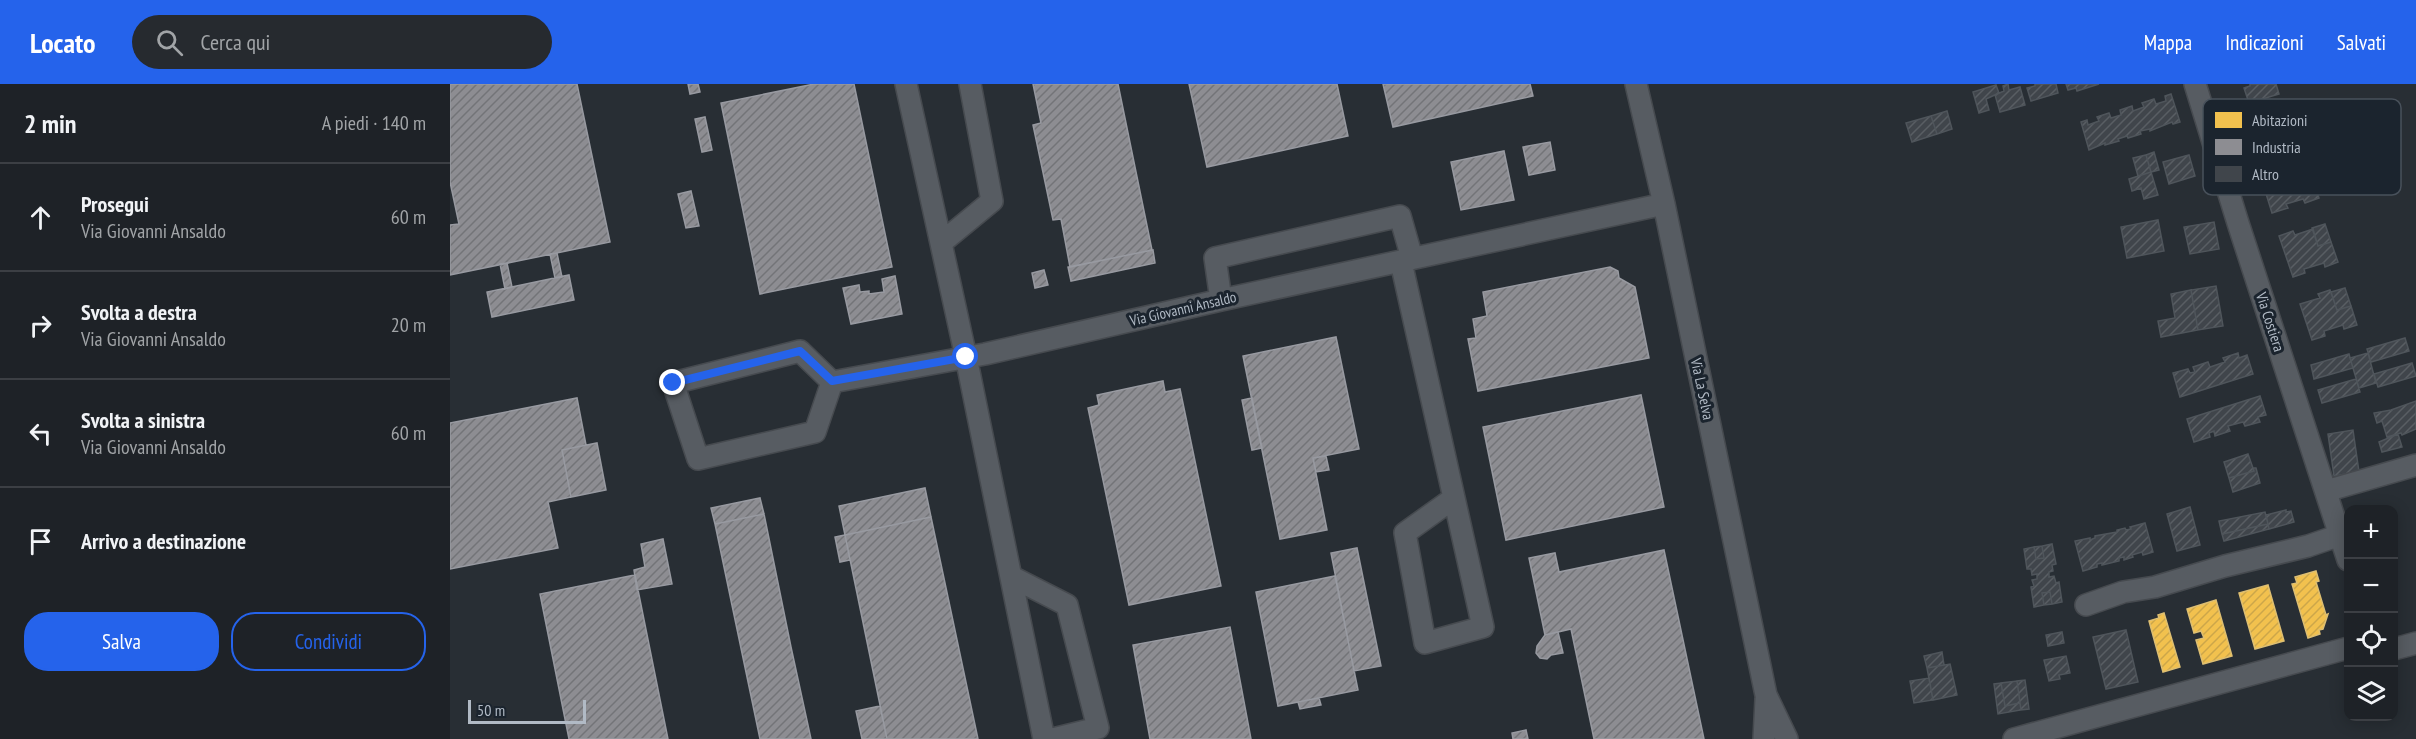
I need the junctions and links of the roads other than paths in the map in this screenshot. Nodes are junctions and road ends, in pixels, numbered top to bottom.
1 (906, 84) edge
2 (970, 84) edge
3 (1636, 84) edge
4 (2195, 84) edge
5 (2203, 110) edge
6 (2229, 195) edge
7 (1664, 204) junction
8 (941, 243) junction
9 (1406, 260) junction
10 (1221, 300) junction
11 (966, 357) junction
12 (832, 381) junction
13 (2416, 465) edge
14 (2326, 491) junction
15 (1454, 498) junction
16 (2340, 535) junction
17 (2349, 559) edge
18 (1012, 577) junction
19 (2086, 605) dead end
20 (2416, 643) edge
21 (2344, 649) edge
22 (2398, 649) edge
23 (1766, 695) junction
24 (1044, 739) edge
25 (1053, 739) edge
26 (1764, 739) edge
27 (1787, 739) edge
28 (2014, 739) edge

1 - 8 street
2 - 8 street
3 - 7 street, Via La Selva
4 - 5 street, Via Costiera
6 - 14 street, Via Costiera
7 - 9 street, Via Giovanni Ansaldo
7 - 23 street, Via La Selva
8 - 11 street
9 - 10 street, Via Giovanni Ansaldo
9 - 10 street
9 - 15 street
10 - 11 street, Via Giovanni Ansaldo
11 - 12 street, Via Giovanni Ansaldo
11 - 18 street
12 - 12 street
13 - 14 street
14 - 16 street, Via Costiera
15 - 15 street
16 - 17 street, Via Costiera
16 - 19 street
18 - 24 street
18 - 25 street
20 - 22 street
21 - 28 street
23 - 26 street, Via La Selva
23 - 27 street, Via La Selva

